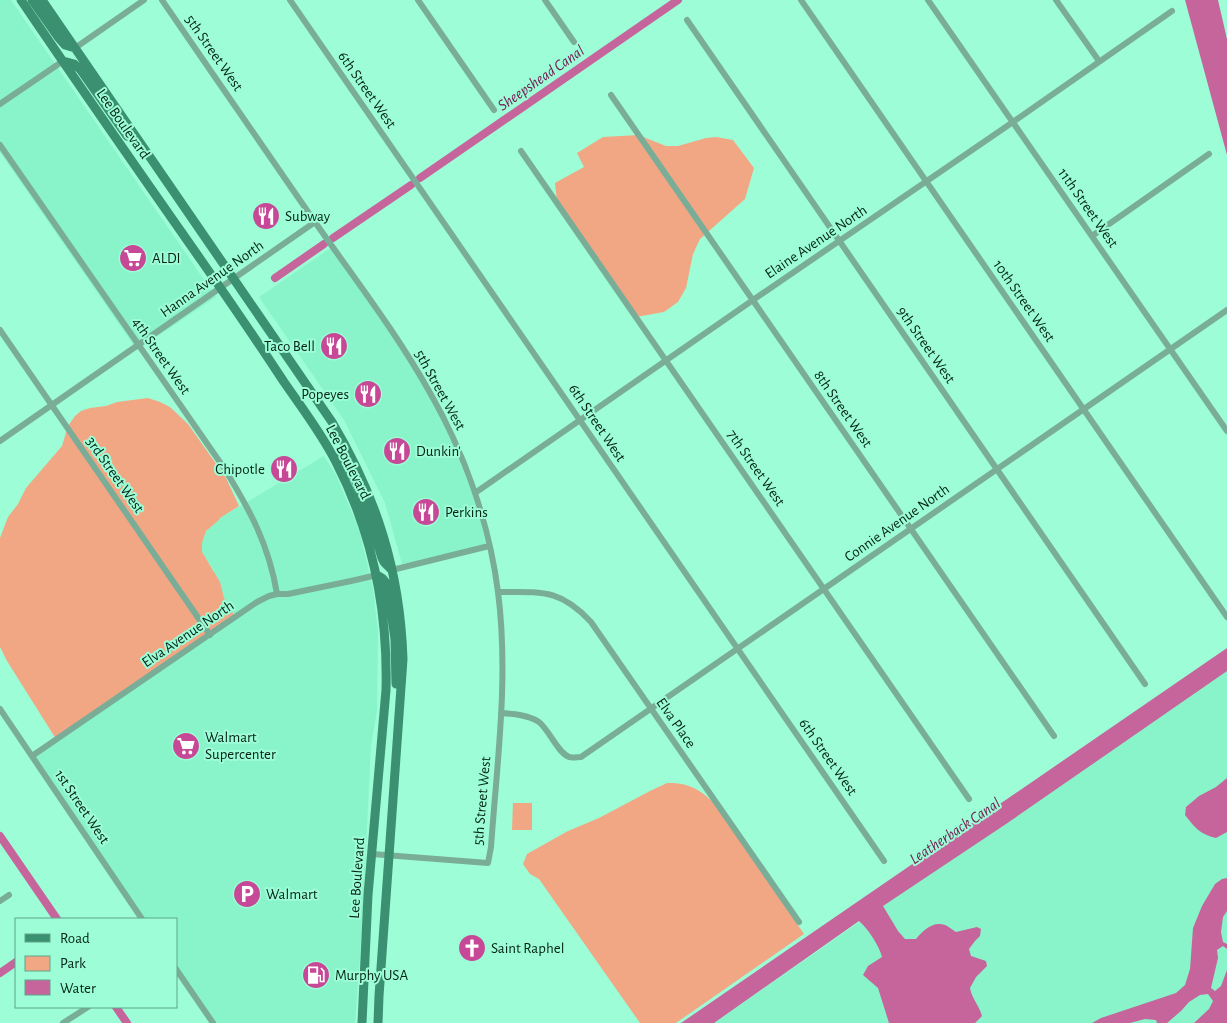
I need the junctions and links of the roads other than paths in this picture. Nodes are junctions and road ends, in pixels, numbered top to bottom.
1 (21, 0) edge
2 (32, 0) edge
3 (42, 0) edge
4 (144, 0) edge
5 (162, 0) edge
6 (290, 0) edge
7 (418, 0) edge
8 (545, 0) edge
9 (801, 0) edge
10 (928, 0) edge
11 (1056, 0) edge
12 (1172, 11) dead end
13 (687, 20) dead end
14 (574, 42) dead end
15 (75, 48) junction
16 (63, 61) junction
17 (1099, 61) junction
18 (611, 95) dead end
19 (0, 104) edge
20 (494, 110) dead end
21 (1013, 122) junction
22 (138, 140) junction
23 (0, 145) edge
24 (521, 151) dead end
25 (1209, 154) dead end
26 (926, 181) junction
27 (315, 222) junction
28 (1092, 236) junction
29 (839, 241) junction
30 (234, 279) junction
31 (220, 288) junction
32 (753, 300) junction
33 (1227, 310) edge
34 (0, 330) edge
35 (138, 345) junction
36 (1170, 350) junction
37 (666, 360) junction
38 (52, 405) junction
39 (1083, 410) junction
40 (580, 420) junction
41 (1227, 431) edge
42 (0, 440) edge
43 (331, 452) junction
44 (997, 469) junction
45 (475, 493) junction
46 (910, 529) junction
47 (489, 546) junction
48 (392, 570) junction
49 (377, 575) junction
50 (824, 588) junction
51 (498, 592) junction
52 (277, 594) junction
53 (1227, 617) edge
54 (210, 635) junction
55 (738, 648) junction
56 (1145, 684) dead end
57 (399, 706) junction
58 (0, 709) edge
59 (650, 709) junction
60 (501, 713) junction
61 (1054, 736) dead end
62 (32, 756) junction
63 (969, 799) dead end
64 (372, 854) junction
65 (389, 856) junction
66 (884, 861) dead end
67 (9, 895) dead end
68 (0, 901) edge
69 (141, 918) edge
70 (799, 922) dead end
71 (178, 972) edge
72 (86, 1008) edge
73 (63, 1023) edge
74 (213, 1023) edge
75 (362, 1023) edge
76 (378, 1023) edge

1 - 16 main road, Lee Boulevard
2 - 15 main road
3 - 15 main road, Lee Boulevard
4 - 15 street
5 - 27 street, 5th Street West
6 - 40 street, 6th Street West
7 - 20 street
8 - 14 street
9 - 26 street, 10th Street West
10 - 21 street, 11th Street West
11 - 17 street
12 - 17 street, Elaine Avenue North
13 - 29 street, 9th Street West
15 - 22 main road, Lee Boulevard
16 - 19 street
16 - 22 main road
16 - 31 main road, Lee Boulevard
17 - 21 street, Elaine Avenue North
18 - 32 street, 8th Street West
21 - 26 street, Elaine Avenue North
21 - 28 street, 11th Street West
22 - 30 main road, Lee Boulevard
23 - 35 street, 4th Street West
24 - 37 street, 7th Street West
25 - 28 street
26 - 29 street, Elaine Avenue North
26 - 39 street, 10th Street West
27 - 30 street, Hanna Avenue North
27 - 45 street, 5th Street West
28 - 36 street, 11th Street West
29 - 32 street, Elaine Avenue North
29 - 44 street, 9th Street West
30 - 31 street, Hanna Avenue North
30 - 48 main road, Lee Boulevard
31 - 35 street, Hanna Avenue North
31 - 43 main road, Lee Boulevard
32 - 37 street, Elaine Avenue North
32 - 46 street, 8th Street West
33 - 36 street, Connie Avenue North
34 - 38 street, 3rd Street West
35 - 38 street, Hanna Avenue North
35 - 52 street, 4th Street West
36 - 39 street, Connie Avenue North
36 - 41 street, 11th Street West
37 - 40 street, Elaine Avenue North
37 - 50 street, 7th Street West
38 - 42 street, Hanna Avenue North
38 - 54 street, 3rd Street West
39 - 44 street, Connie Avenue North
39 - 53 street, 10th Street West
40 - 45 street, Elaine Avenue North
40 - 55 street, 6th Street West
43 - 48 main road
43 - 49 main road, Lee Boulevard
44 - 46 street, Connie Avenue North
44 - 56 street, 9th Street West
45 - 47 street, 5th Street West
46 - 50 street, Connie Avenue North
46 - 61 street, 8th Street West
47 - 48 street
47 - 51 street, 5th Street West
48 - 57 main road, Lee Boulevard
49 - 52 street, Elva Avenue North
49 - 57 main road
49 - 64 main road, Lee Boulevard
50 - 55 street, Connie Avenue North
50 - 63 street, 7th Street West
51 - 59 street, Elva Place
51 - 60 street, 5th Street West
52 - 54 street, Elva Avenue North
54 - 62 street, Elva Avenue North
55 - 59 street, Connie Avenue North
55 - 66 street, 6th Street West
57 - 65 main road, Lee Boulevard
58 - 62 street, 1st Street West
59 - 60 street, Connie Avenue North
59 - 70 street, Elva Place
60 - 65 street, 5th Street West
62 - 69 street, 1st Street West
64 - 65 street, 5th Street West
64 - 75 main road, Lee Boulevard
65 - 76 main road, Lee Boulevard
67 - 68 street
71 - 74 street
72 - 73 street

